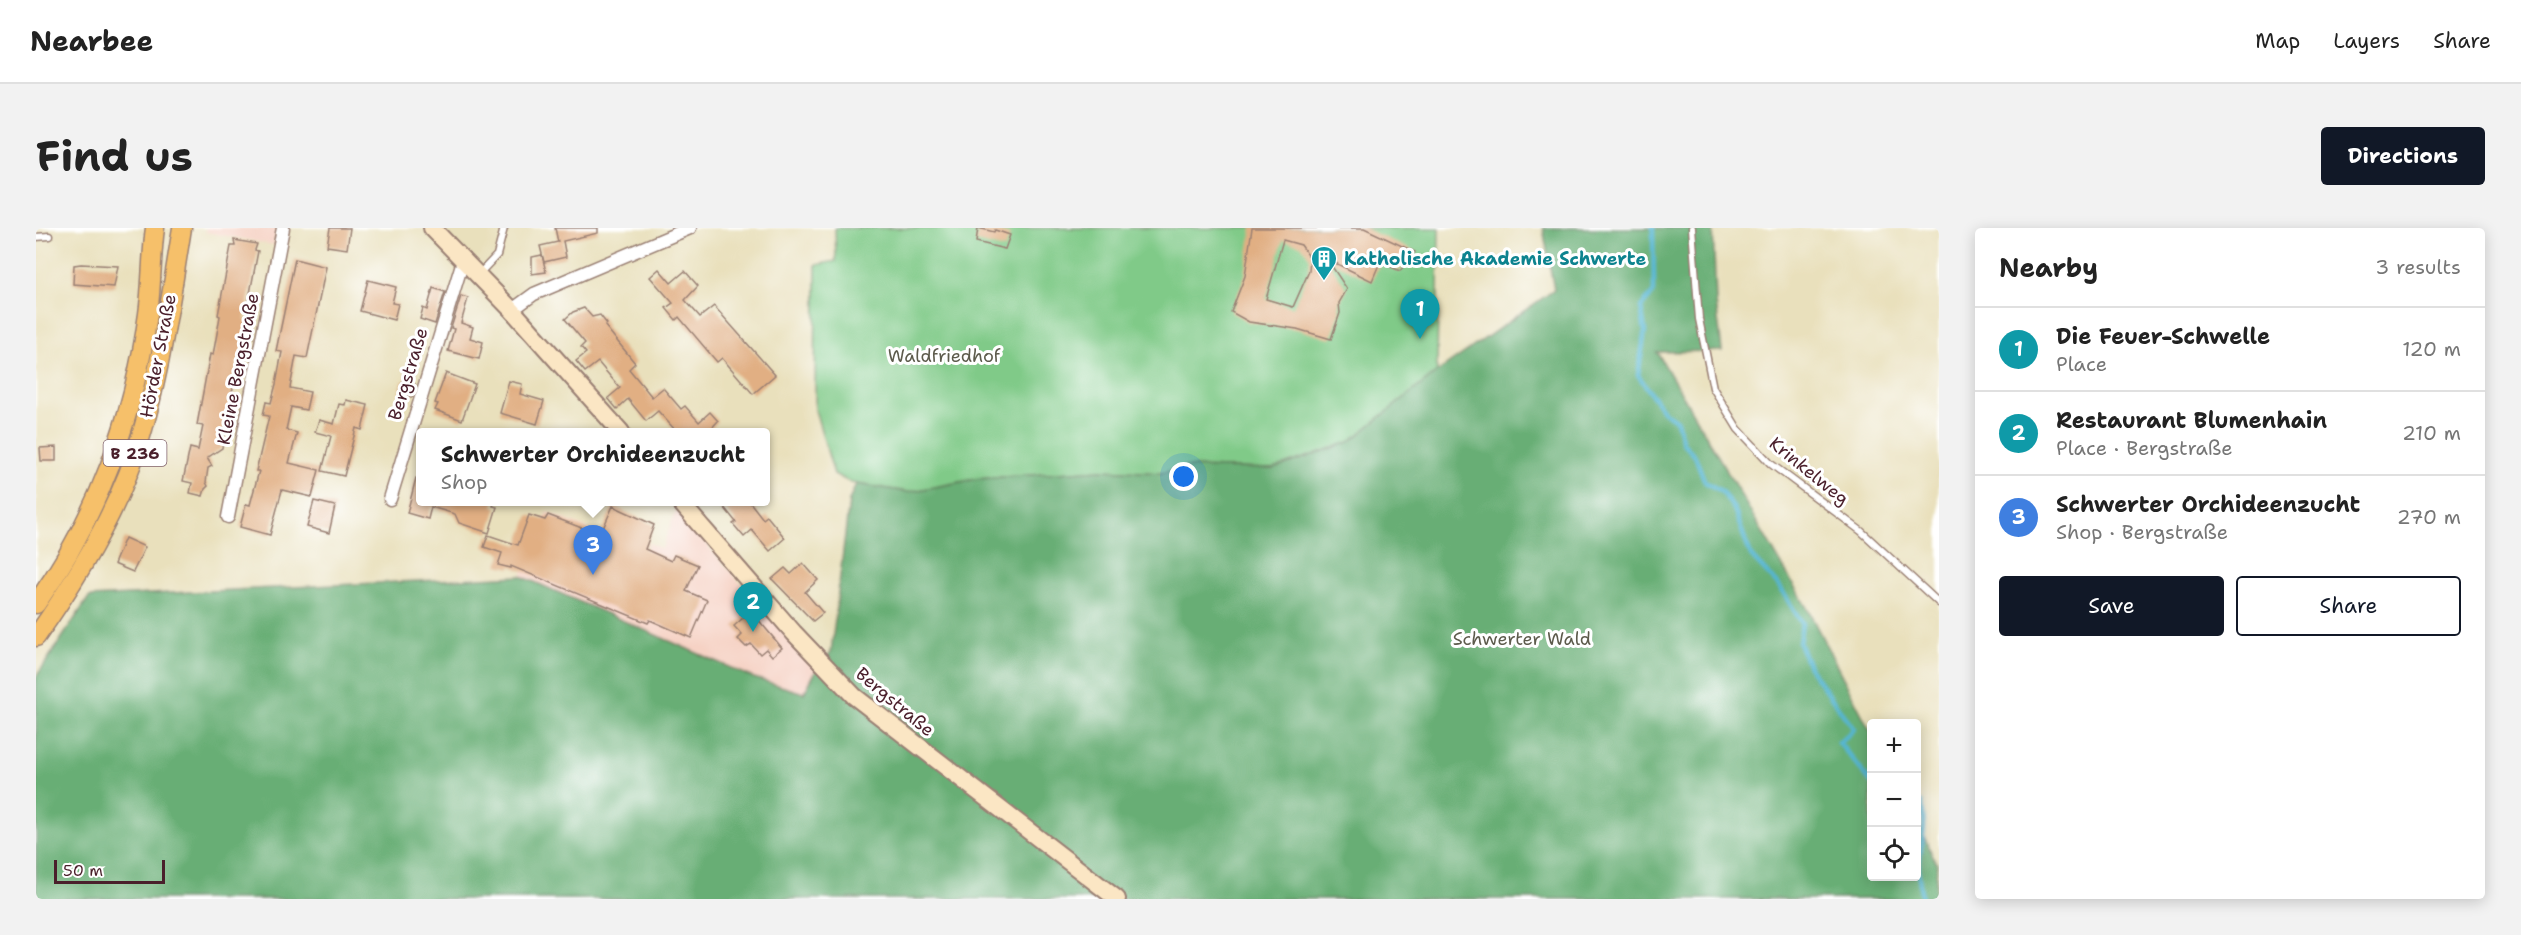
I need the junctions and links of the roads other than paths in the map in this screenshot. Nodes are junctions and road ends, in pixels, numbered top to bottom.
1 (155, 228) edge
2 (182, 228) edge
3 (283, 228) edge
4 (432, 228) edge
5 (504, 228) edge
6 (690, 228) edge
7 (1692, 228) edge
8 (49, 236) dead end
9 (36, 237) edge
10 (466, 261) junction
11 (479, 274) junction
12 (512, 310) junction
13 (617, 428) edge
14 (390, 499) dead end
15 (684, 506) edge
16 (228, 517) dead end
17 (1939, 603) edge
18 (36, 604) edge
19 (36, 637) edge
20 (1117, 899) edge

1 - 18 main road, Hörder Straße / B 236
2 - 19 main road, Hörder Straße / B 236
3 - 16 street, Kleine Bergstraße
4 - 10 main road
5 - 11 lane
6 - 12 street
7 - 17 lane, Krinkelweg
8 - 9 lane
10 - 11 main road
10 - 14 street, Bergstraße
11 - 12 main road
12 - 13 main road
15 - 20 main road, Bergstraße

